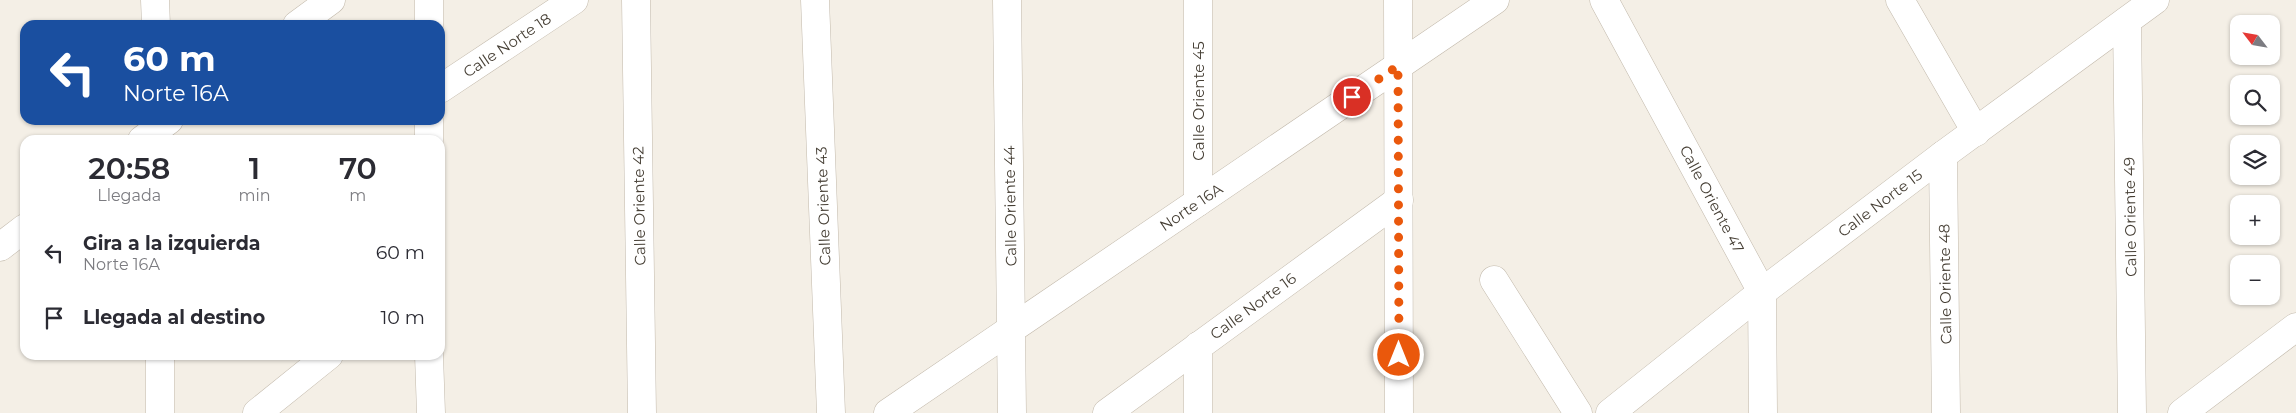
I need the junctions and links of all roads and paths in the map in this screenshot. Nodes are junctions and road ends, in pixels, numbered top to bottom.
1 (155, 0) edge
2 (331, 0) edge
3 (429, 0) edge
4 (574, 0) edge
5 (636, 0) edge
6 (815, 0) edge
7 (1007, 0) edge
8 (1198, 0) edge
9 (1398, 0) edge
10 (1495, 0) edge
11 (1604, 0) edge
12 (1900, 0) edge
13 (2155, 0) edge
14 (156, 20) edge
15 (304, 20) edge
16 (429, 20) edge
17 (2127, 21) junction
18 (1398, 66) junction
19 (445, 86) edge
20 (1976, 132) junction
21 (1943, 155) junction
22 (1399, 200) junction
23 (1198, 202) junction
24 (20, 232) edge
25 (0, 247) edge
26 (1494, 280) dead end
27 (1762, 292) junction
28 (2296, 327) edge
29 (1012, 328) junction
30 (1198, 346) junction
31 (160, 360) edge
32 (323, 360) edge
33 (429, 360) edge
34 (160, 413) edge
35 (257, 413) edge
36 (431, 413) edge
37 (642, 413) edge
38 (831, 413) edge
39 (888, 413) edge
40 (1012, 413) edge
41 (1107, 413) edge
42 (1198, 413) edge
43 (1399, 413) edge
44 (1578, 413) edge
45 (1610, 413) edge
46 (1763, 413) edge
47 (1946, 413) edge
48 (2132, 413) edge
49 (2182, 413) edge

1 - 14 street
2 - 15 street
3 - 16 street
4 - 19 street, Calle Norte 18
5 - 37 street, Calle Oriente 42
6 - 38 street, Calle Oriente 43
7 - 29 street, Calle Oriente 44
8 - 23 street, Calle Oriente 45
9 - 18 street
10 - 18 street, Norte 16A
11 - 27 street, Calle Oriente 47
12 - 20 street
13 - 17 street, Calle Norte 15
17 - 20 street, Calle Norte 15
17 - 48 street, Calle Oriente 49
18 - 22 street
18 - 23 street, Norte 16A
20 - 21 street, Calle Norte 15
21 - 27 street, Calle Norte 15
21 - 47 street, Calle Oriente 48
22 - 30 street, Calle Norte 16
22 - 43 street
23 - 29 street, Norte 16A
24 - 25 street
26 - 44 street
27 - 45 street, Calle Norte 15
27 - 46 street, Calle Oriente 47
28 - 49 street
29 - 39 street, Norte 16A
29 - 40 street, Calle Oriente 44
30 - 41 street, Calle Norte 16
30 - 42 street
31 - 34 street
32 - 35 street
33 - 36 street

